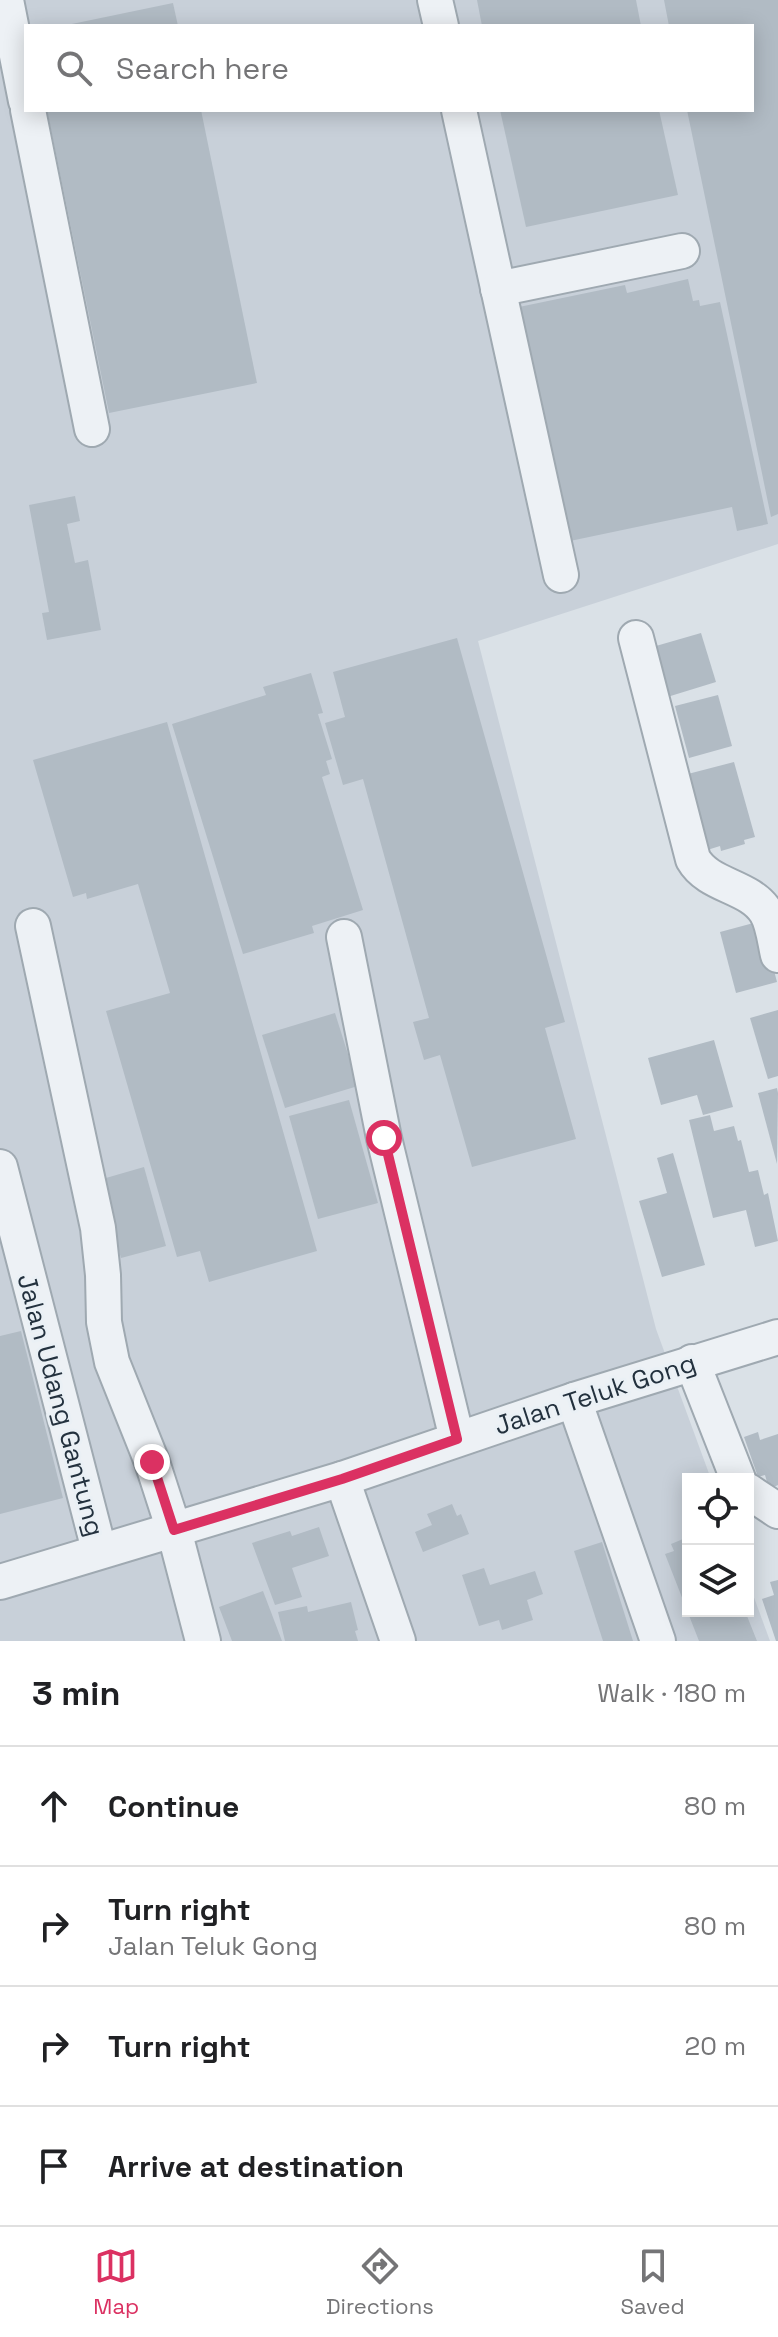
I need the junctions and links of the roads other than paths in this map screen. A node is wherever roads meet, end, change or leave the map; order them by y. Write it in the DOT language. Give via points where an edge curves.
graph roads {
  1 [pos="6,0"];
  2 [pos="435,0"];
  3 [pos="441,24"];
  4 [pos="24,91"];
  5 [pos="28,112"];
  6 [pos="459,112"];
  7 [pos="682,251"];
  8 [pos="498,289"];
  9 [pos="92,429"];
  10 [pos="561,575"];
  11 [pos="636,638"];
  12 [pos="33,926"];
  13 [pos="344,937"];
  14 [pos="778,955"];
  15 [pos="0,1167"];
  16 [pos="778,1337"];
  17 [pos="692,1362"];
  18 [pos="574,1400"];
  19 [pos="457,1439"];
  20 [pos="736,1473"];
  21 [pos="342,1479"];
  22 [pos="754,1495"];
  23 [pos="778,1511"];
  24 [pos="174,1530"];
  25 [pos="99,1550"];
  26 [pos="0,1582"];
  27 [pos="203,1641"];
  28 [pos="398,1641"];
  29 [pos="658,1641"];
  1 -- 4 [label="street"];
  2 -- 3 [label="street"];
  5 -- 9 [label="street"];
  6 -- 8 [label="street"];
  7 -- 8 [label="street"];
  8 -- 10 [label="street"];
  11 -- 14 [label="street" via="693,859 708,877 765,910"];
  12 -- 24 [label="street" via="98,1228 112,1362"];
  13 -- 19 [label="street" via="384,1138"];
  15 -- 25 [label="street, Jalan Udang Gantung"];
  16 -- 17 [label="street, Jalan Teluk Gong"];
  17 -- 18 [label="street, Jalan Teluk Gong"];
  17 -- 20 [label="street"];
  18 -- 19 [label="street, Jalan Teluk Gong"];
  18 -- 29 [label="street"];
  19 -- 21 [label="street, Jalan Teluk Gong"];
  21 -- 24 [label="street, Jalan Teluk Gong"];
  21 -- 28 [label="street"];
  22 -- 23 [label="street"];
  24 -- 25 [label="street, Jalan Teluk Gong"];
  24 -- 27 [label="street"];
  25 -- 26 [label="street, Jalan Teluk Gong"];
}
